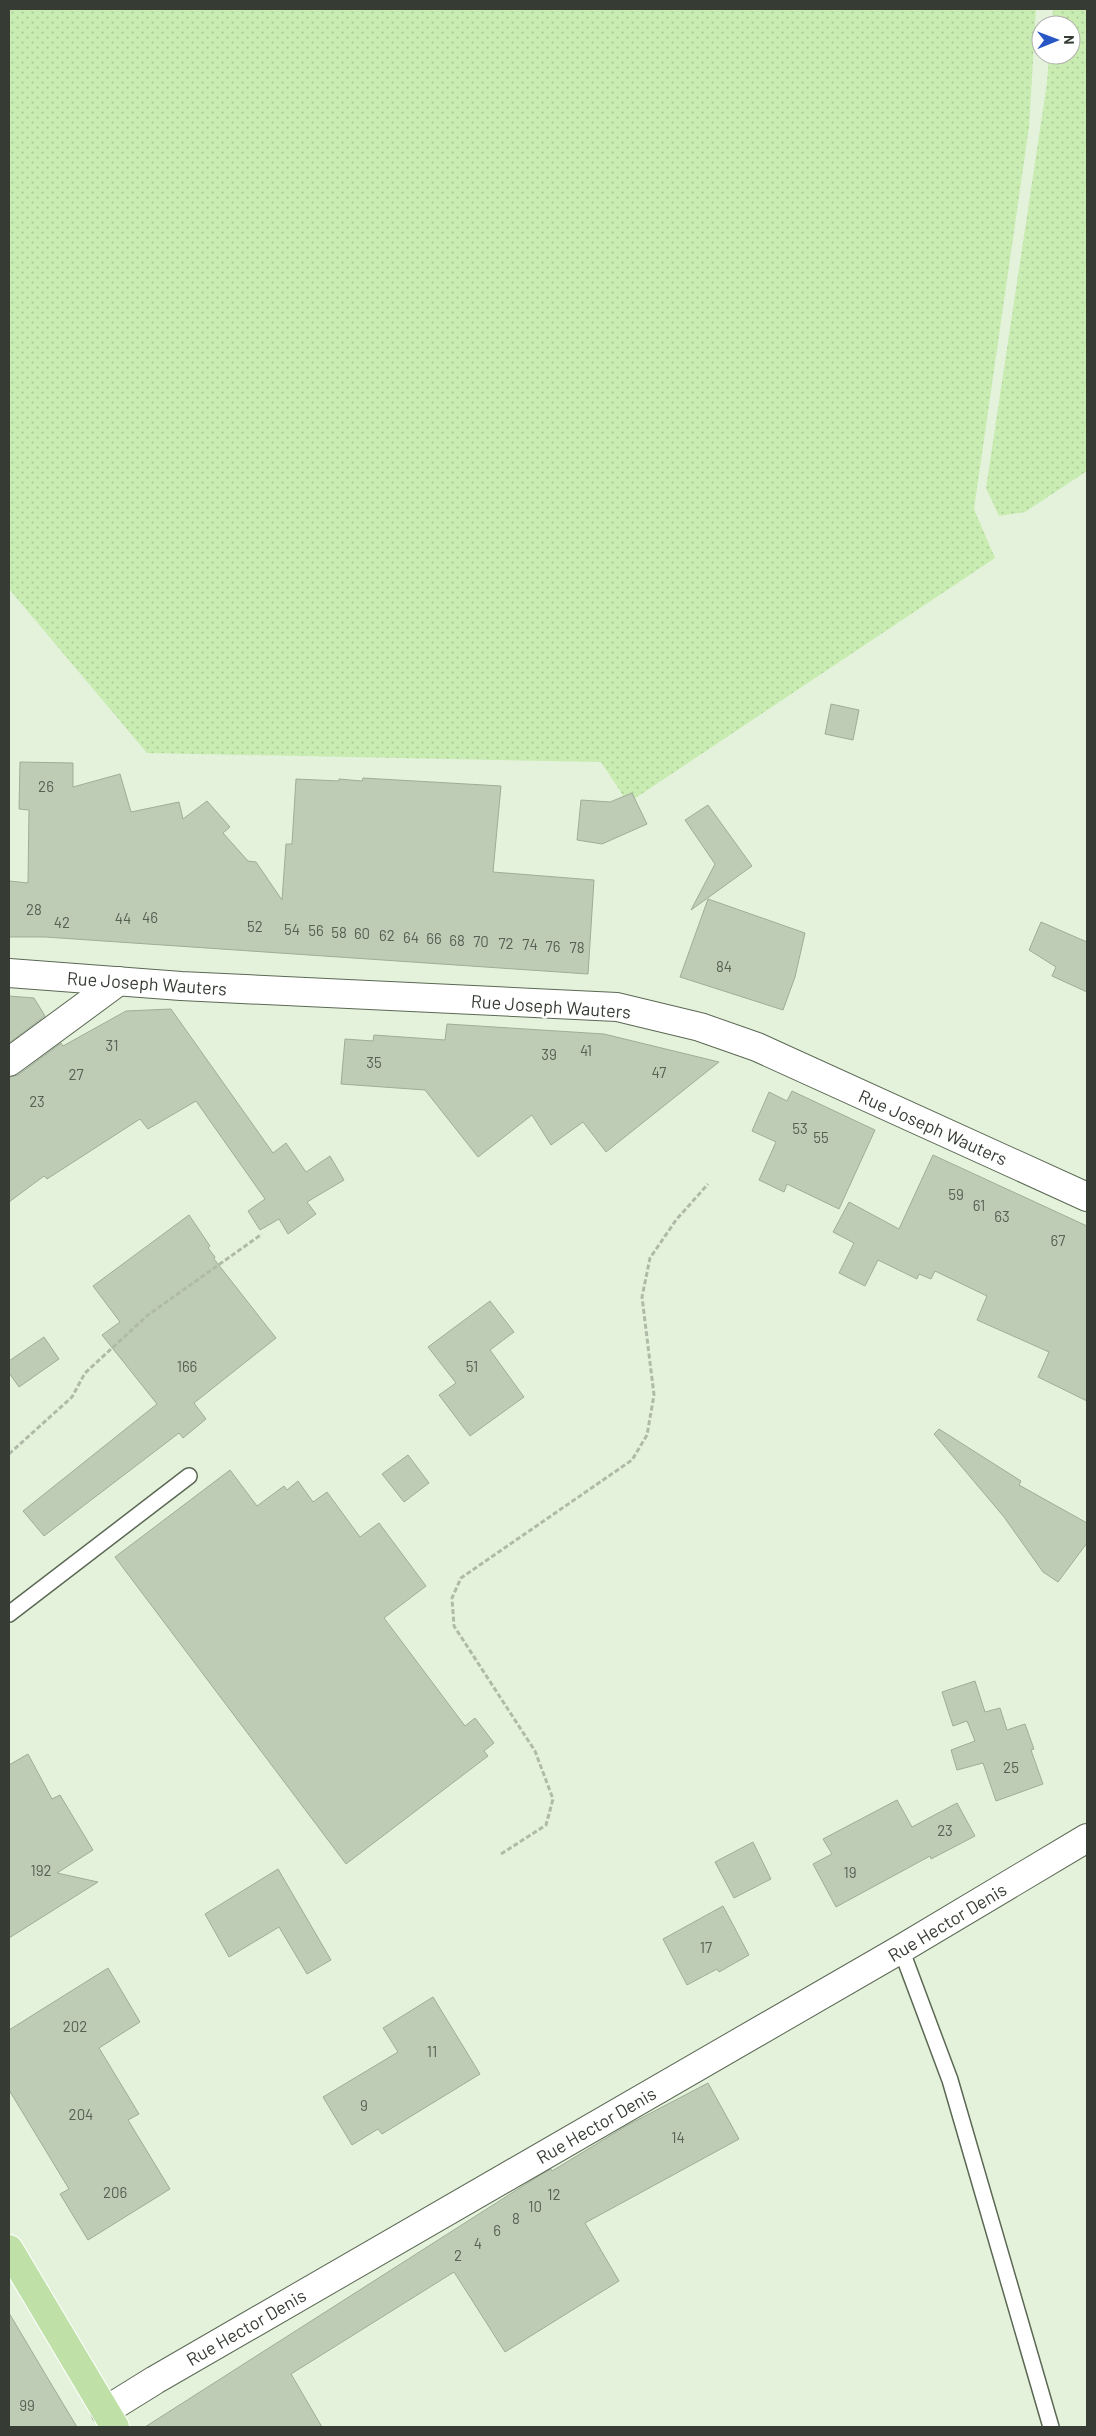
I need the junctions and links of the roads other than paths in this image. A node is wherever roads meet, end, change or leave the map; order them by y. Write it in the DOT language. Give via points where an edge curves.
graph roads {
  1 [pos="9,973"];
  2 [pos="119,981"];
  3 [pos="9,1062"];
  4 [pos="1087,1198"];
  5 [pos="189,1476"];
  6 [pos="9,1614"];
  7 [pos="1087,1838"];
  8 [pos="901,1949"];
  9 [pos="9,2249"];
  10 [pos="110,2419"];
  11 [pos="1051,2427"];
  1 -- 2 [label="street, Rue Joseph Wauters"];
  2 -- 3 [label="street"];
  2 -- 4 [label="street, Rue Joseph Wauters" via="617,1007 700,1027 757,1047"];
  5 -- 6 [label="lane"];
  7 -- 8 [label="street, Rue Hector Denis"];
  8 -- 10 [label="street, Rue Hector Denis" via="155,2380"];
  8 -- 11 [label="lane" via="950,2080"];
  9 -- 10 [label="main road"];
}
